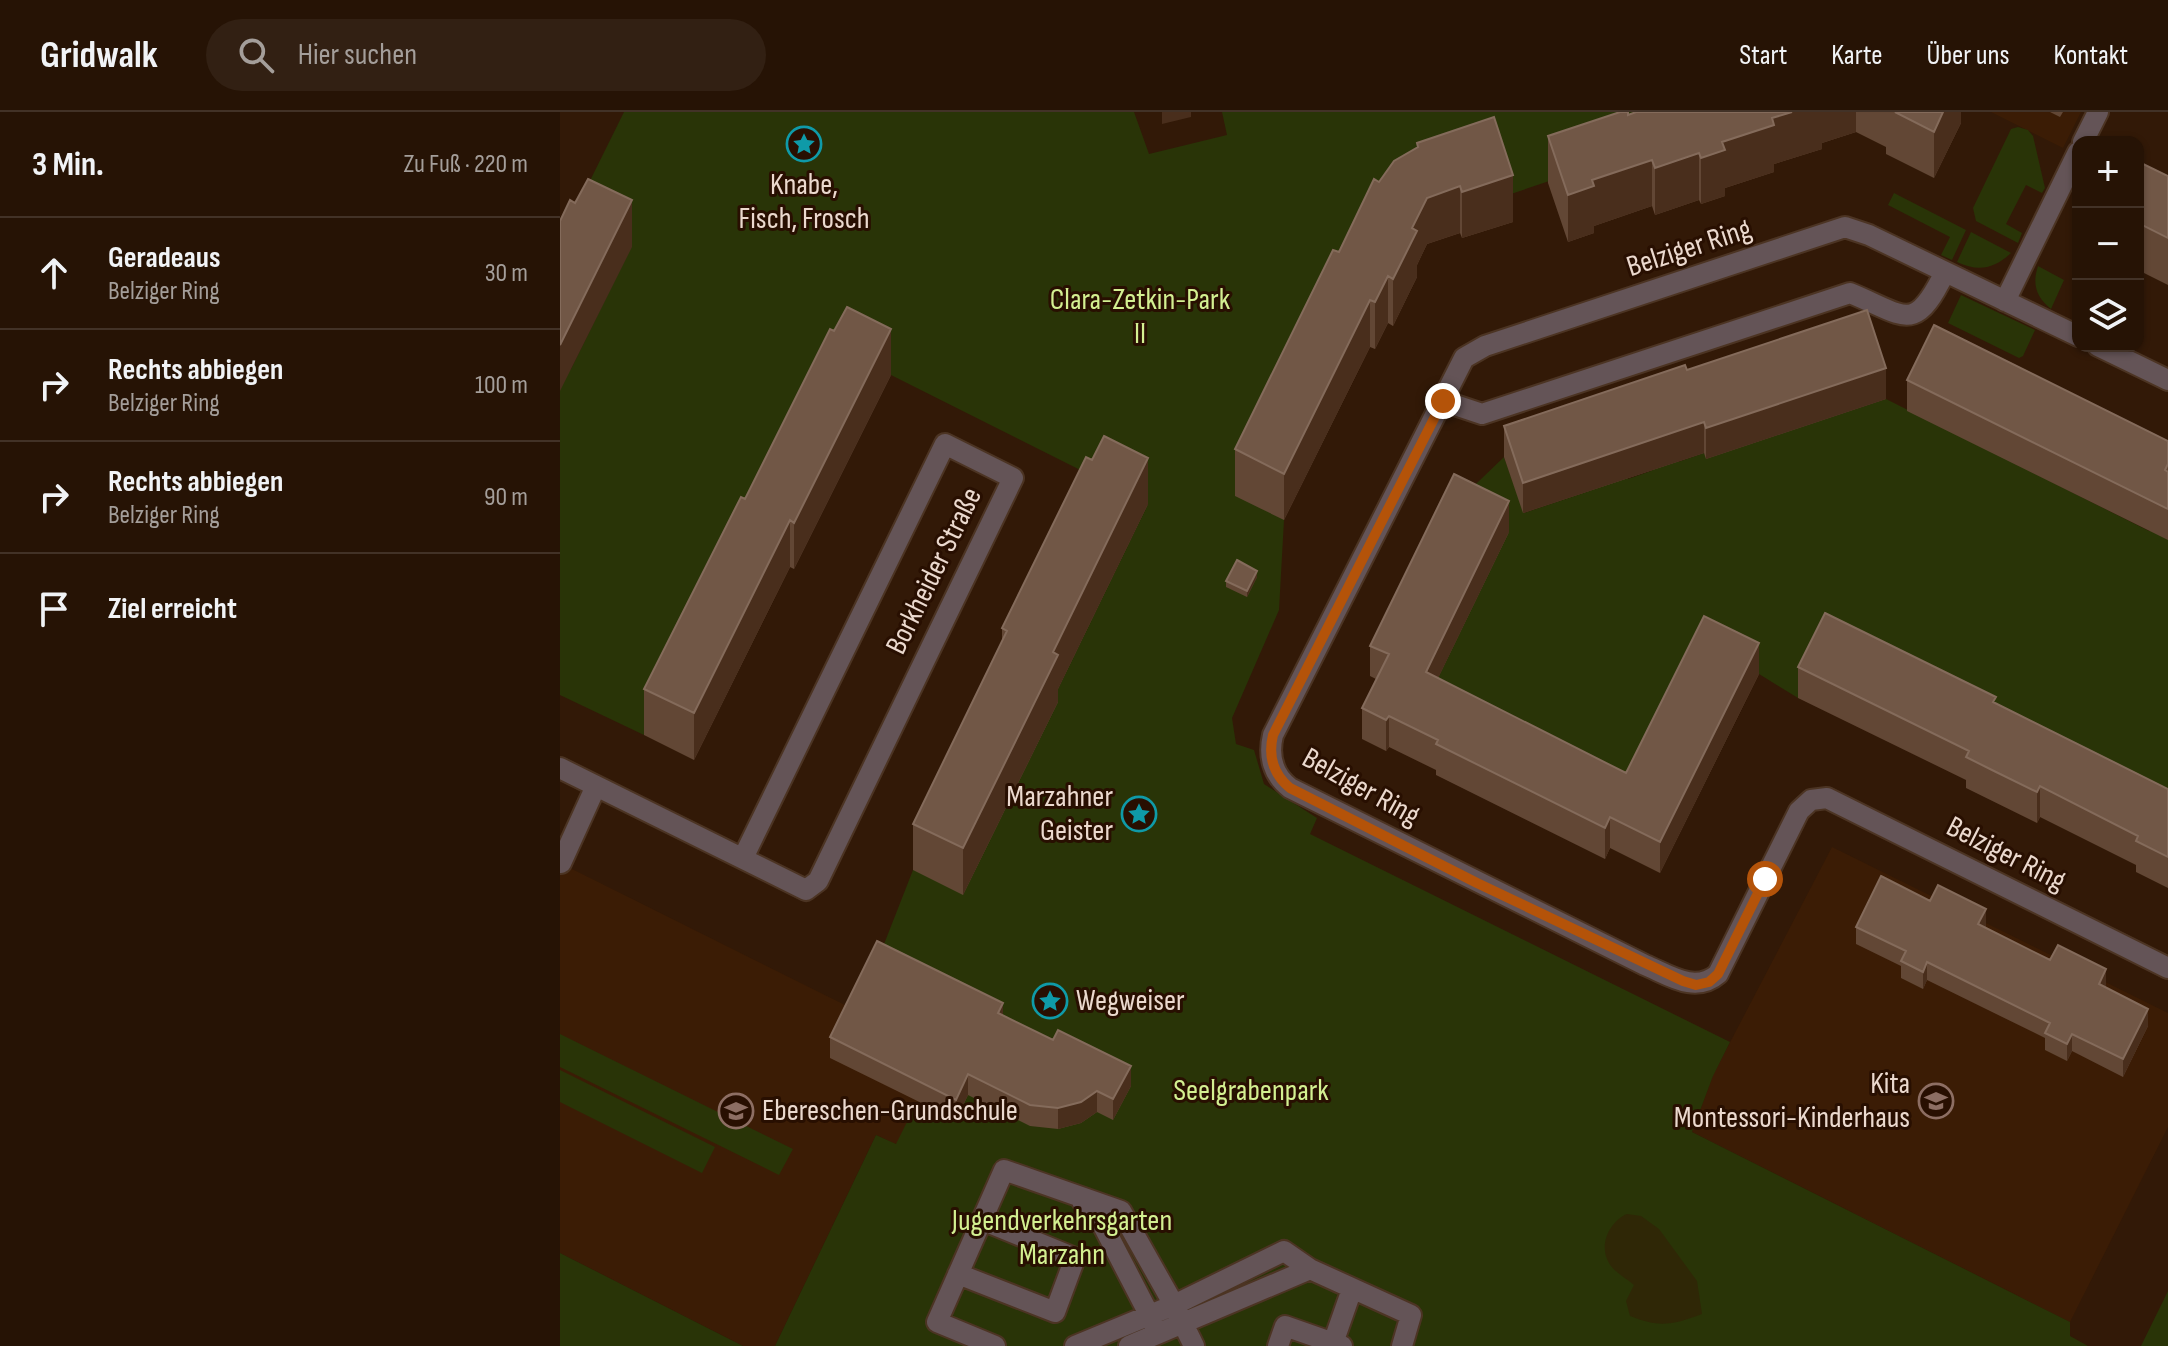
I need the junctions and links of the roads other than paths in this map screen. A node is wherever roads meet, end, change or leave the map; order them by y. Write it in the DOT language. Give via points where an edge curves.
graph roads {
  1 [pos="2098,112"];
  2 [pos="2086,136"];
  3 [pos="2072,164"];
  4 [pos="1945,272"];
  5 [pos="2005,301"];
  6 [pos="2072,333"];
  7 [pos="2110,352"];
  8 [pos="2168,380"];
  9 [pos="1443,401"];
  10 [pos="560,768"];
  11 [pos="596,786"];
  12 [pos="743,858"];
  13 [pos="561,863"];
  14 [pos="2168,968"];
  15 [pos="1079,1198"];
  16 [pos="982,1220"];
  17 [pos="1310,1269"];
  18 [pos="958,1274"];
  19 [pos="1352,1289"];
  20 [pos="1174,1305"];
  21 [pos="1150,1314"];
  22 [pos="1183,1324"];
  23 [pos="1162,1340"];
  24 [pos="1336,1345"];
  25 [pos="995,1346"];
  26 [pos="1075,1346"];
  27 [pos="1129,1346"];
  28 [pos="1194,1346"];
  29 [pos="1278,1346"];
  30 [pos="1402,1346"];
  1 -- 2 [label="street"];
  3 -- 5 [label="street"];
  4 -- 5 [label="street, Belziger Ring"];
  4 -- 9 [label="street" via="1917,314 1905,316 1850,293 1482,414"];
  4 -- 9 [label="street, Belziger Ring" via="1845,227 1485,346 1464,358"];
  5 -- 6 [label="street, Belziger Ring"];
  7 -- 8 [label="street"];
  9 -- 14 [label="street, Belziger Ring" via="1273,735 1270,751 1278,779 1645,965 1696,985 1718,974 1799,811 1811,800 1827,798"];
  10 -- 11 [label="street, Borkheider Straße"];
  11 -- 12 [label="street, Borkheider Straße"];
  11 -- 13 [label="street"];
  12 -- 12 [label="street, Borkheider Straße" via="806,890 818,881 1013,478 945,444"];
  15 -- 16 [label="street" via="1004,1170"];
  15 -- 20 [label="street" via="1121,1211"];
  15 -- 21 [label="street" via="1097,1214"];
  16 -- 18 [label="street"];
  16 -- 18 [label="street" via="1075,1258 1055,1312"];
  17 -- 19 [label="street"];
  17 -- 20 [label="street" via="1284,1251"];
  17 -- 22 [label="street"];
  18 -- 25 [label="street" via="937,1322"];
  19 -- 24 [label="street"];
  19 -- 30 [label="street" via="1411,1315"];
  20 -- 21 [label="street"];
  20 -- 22 [label="street"];
  21 -- 23 [label="street"];
  21 -- 26 [label="street"];
  22 -- 23 [label="street"];
  22 -- 28 [label="street"];
  23 -- 27 [label="street"];
  24 -- 29 [label="street" via="1285,1326"];
}
